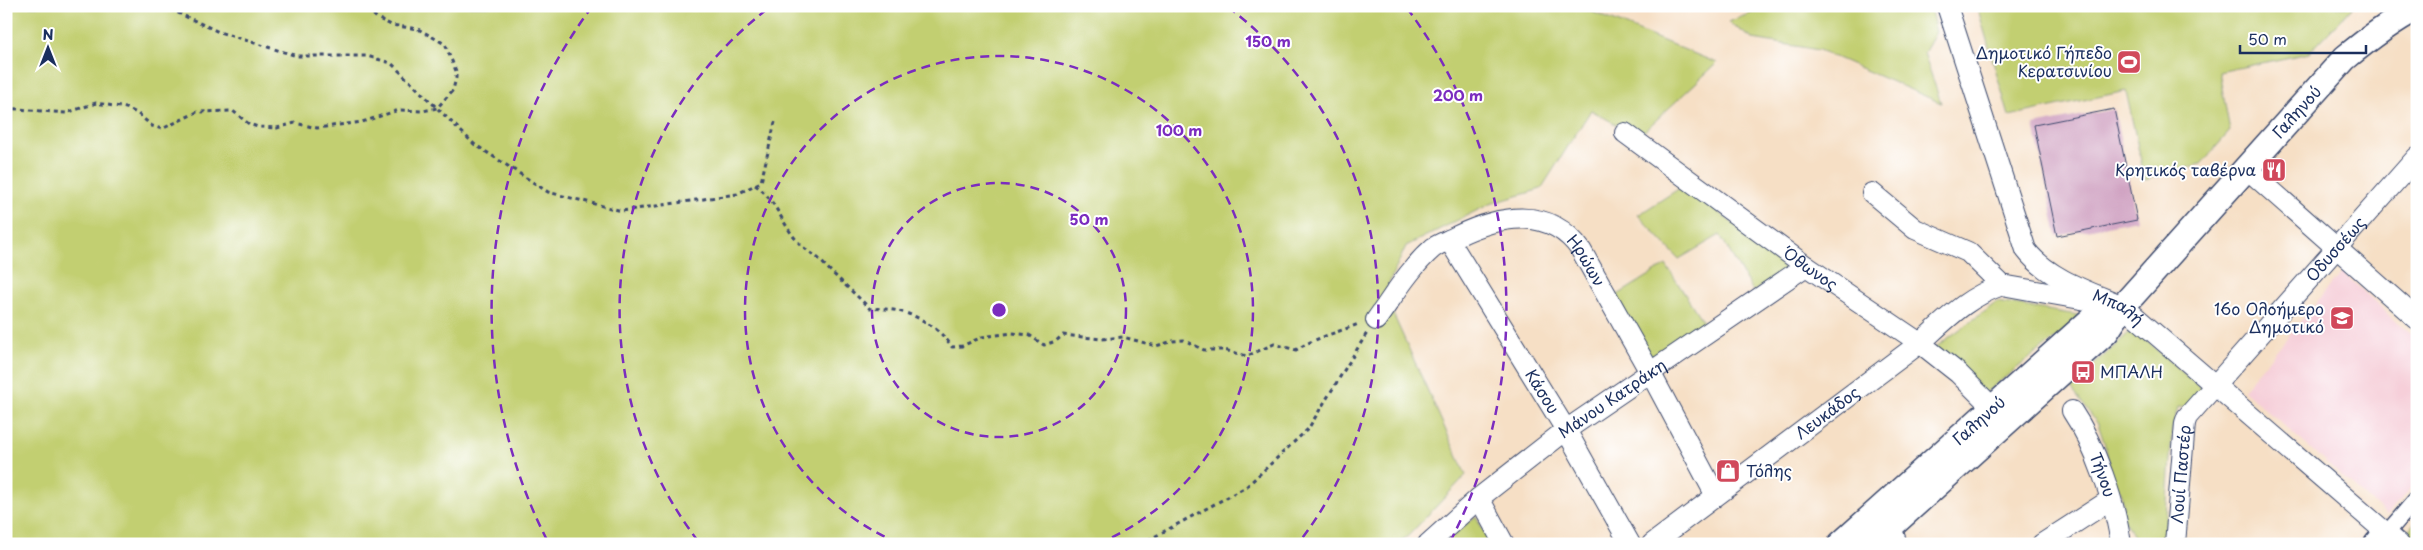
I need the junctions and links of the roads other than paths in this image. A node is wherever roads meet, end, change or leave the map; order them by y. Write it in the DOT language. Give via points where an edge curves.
graph roads {
  1 [pos="1947,6"];
  2 [pos="2403,11"];
  3 [pos="1625,133"];
  4 [pos="2417,157"];
  5 [pos="2246,168"];
  6 [pos="1872,193"];
  7 [pos="1449,240"];
  8 [pos="2336,248"];
  9 [pos="1806,266"];
  10 [pos="2002,285"];
  11 [pos="2123,306"];
  12 [pos="2417,319"];
  13 [pos="1374,322"];
  14 [pos="1920,343"];
  15 [pos="1651,374"];
  16 [pos="2216,386"];
  17 [pos="1993,408"];
  18 [pos="2072,411"];
  19 [pos="1566,430"];
  20 [pos="1715,494"];
  21 [pos="1479,498"];
  22 [pos="2417,498"];
  23 [pos="2110,500"];
  24 [pos="1894,535"];
  25 [pos="2387,540"];
  26 [pos="1428,544"];
  27 [pos="1504,544"];
  28 [pos="1630,544"];
  29 [pos="1652,544"];
  30 [pos="1841,544"];
  31 [pos="1871,544"];
  32 [pos="2042,544"];
  33 [pos="2121,544"];
  34 [pos="2175,544"];
  1 -- 11 [label="street, Μπαλή" via="2026,250 2047,270"];
  2 -- 5 [label="street, Γαληνού" via="2345,58"];
  3 -- 9 [label="street, Όθωνος"];
  4 -- 8 [label="street, Οδυσσέως"];
  5 -- 8 [label="street"];
  5 -- 11 [label="street, Γαληνού"];
  6 -- 10 [label="street" via="1915,228 1968,252"];
  7 -- 13 [label="street, Ηρώων" via="1422,258"];
  7 -- 15 [label="street, Ηρώων" via="1502,219 1547,222 1559,227 1581,250"];
  7 -- 19 [label="street, Κάσου"];
  8 -- 12 [label="street"];
  8 -- 16 [label="street, Οδυσσέως"];
  9 -- 14 [label="street, Όθωνος"];
  9 -- 15 [label="street, Μάνου Κατράκη"];
  10 -- 11 [label="street"];
  10 -- 14 [label="street, Λευκάδος" via="1979,294 1957,309"];
  11 -- 16 [label="street, Μπαλή"];
  11 -- 17 [label="street, Γαληνού" via="2091,320"];
  11 -- 24 [label="street, Γαληνού" via="2106,332"];
  14 -- 17 [label="street, Όθωνος" via="1958,373"];
  14 -- 20 [label="street, Λευκάδος"];
  15 -- 19 [label="street, Μάνου Κατράκη"];
  15 -- 20 [label="street, Ηρώων"];
  16 -- 25 [label="street, Μπαλή"];
  16 -- 34 [label="street, Λουί Παστέρ" via="2185,423"];
  17 -- 30 [label="street, Γαληνού"];
  18 -- 23 [label="street, Τήνου" via="2085,430"];
  19 -- 21 [label="street, Μάνου Κατράκη"];
  19 -- 28 [label="street, Κάσου"];
  20 -- 29 [label="street, Λευκάδος"];
  21 -- 26 [label="street, Μάνου Κατράκη"];
  21 -- 27 [label="street"];
  22 -- 25 [label="street"];
  23 -- 32 [label="street"];
  23 -- 33 [label="street, Τήνου" via="2118,521"];
  24 -- 31 [label="street, Γαληνού"];
}
